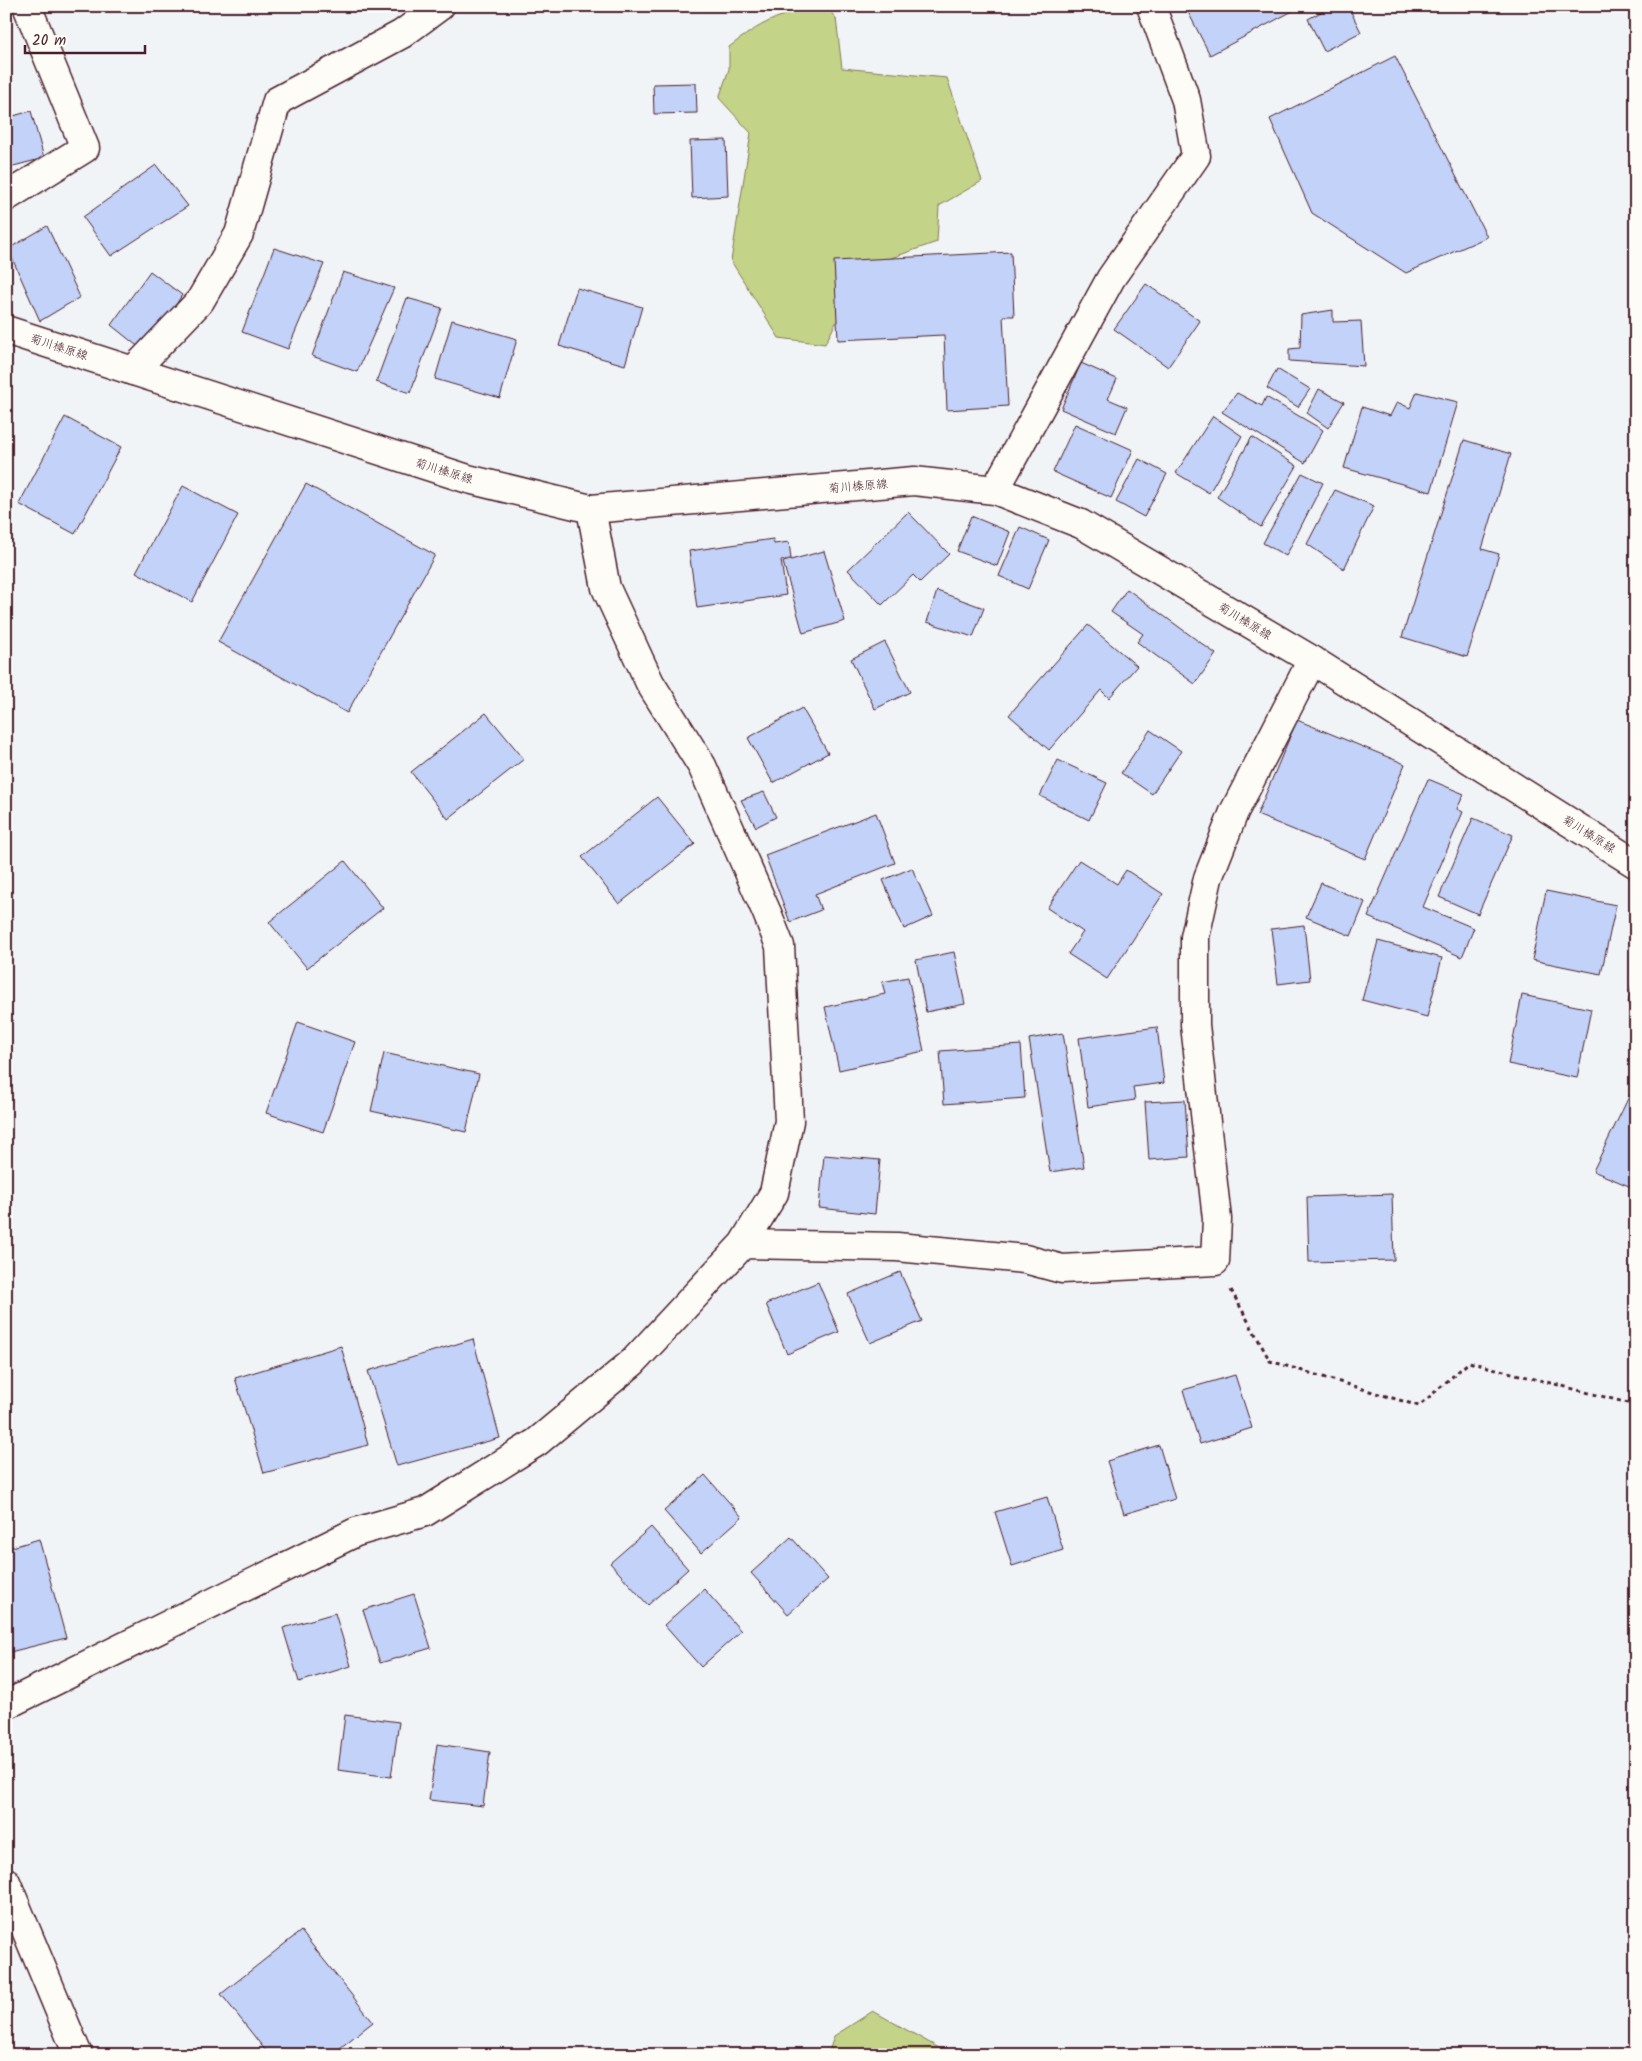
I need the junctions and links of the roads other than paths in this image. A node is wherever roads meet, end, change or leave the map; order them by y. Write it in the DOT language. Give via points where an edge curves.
graph roads {
  1 [pos="27,6"];
  2 [pos="440,6"];
  3 [pos="1151,6"];
  4 [pos="6,197"];
  5 [pos="6,330"];
  6 [pos="133,371"];
  7 [pos="995,490"];
  8 [pos="591,509"];
  9 [pos="1312,660"];
  10 [pos="1636,864"];
  11 [pos="743,1244"];
  12 [pos="6,1705"];
  13 [pos="6,1882"];
  14 [pos="78,2055"];
  1 -- 4 [label="street" via="85,148"];
  2 -- 6 [label="street" via="402,34 277,101 239,234 200,301"];
  3 -- 7 [label="street" via="1186,100 1196,156 1111,278"];
  5 -- 6 [label="street, 菊川榛原線"];
  6 -- 8 [label="street, 菊川榛原線" via="468,479"];
  7 -- 8 [label="street, 菊川榛原線" via="914,481"];
  7 -- 9 [label="street, 菊川榛原線" via="1082,524"];
  8 -- 11 [label="street" via="606,588 650,684 702,766 780,946 789,1121 774,1193"];
  9 -- 10 [label="street, 菊川榛原線"];
  9 -- 11 [label="street" via="1234,812 1208,878 1195,937 1195,1025 1216,1219 1215,1261 1062,1269 1025,1259 897,1247"];
  11 -- 12 [label="street" via="633,1362 537,1442 425,1512 356,1532"];
  13 -- 14 [label="street"];
}
